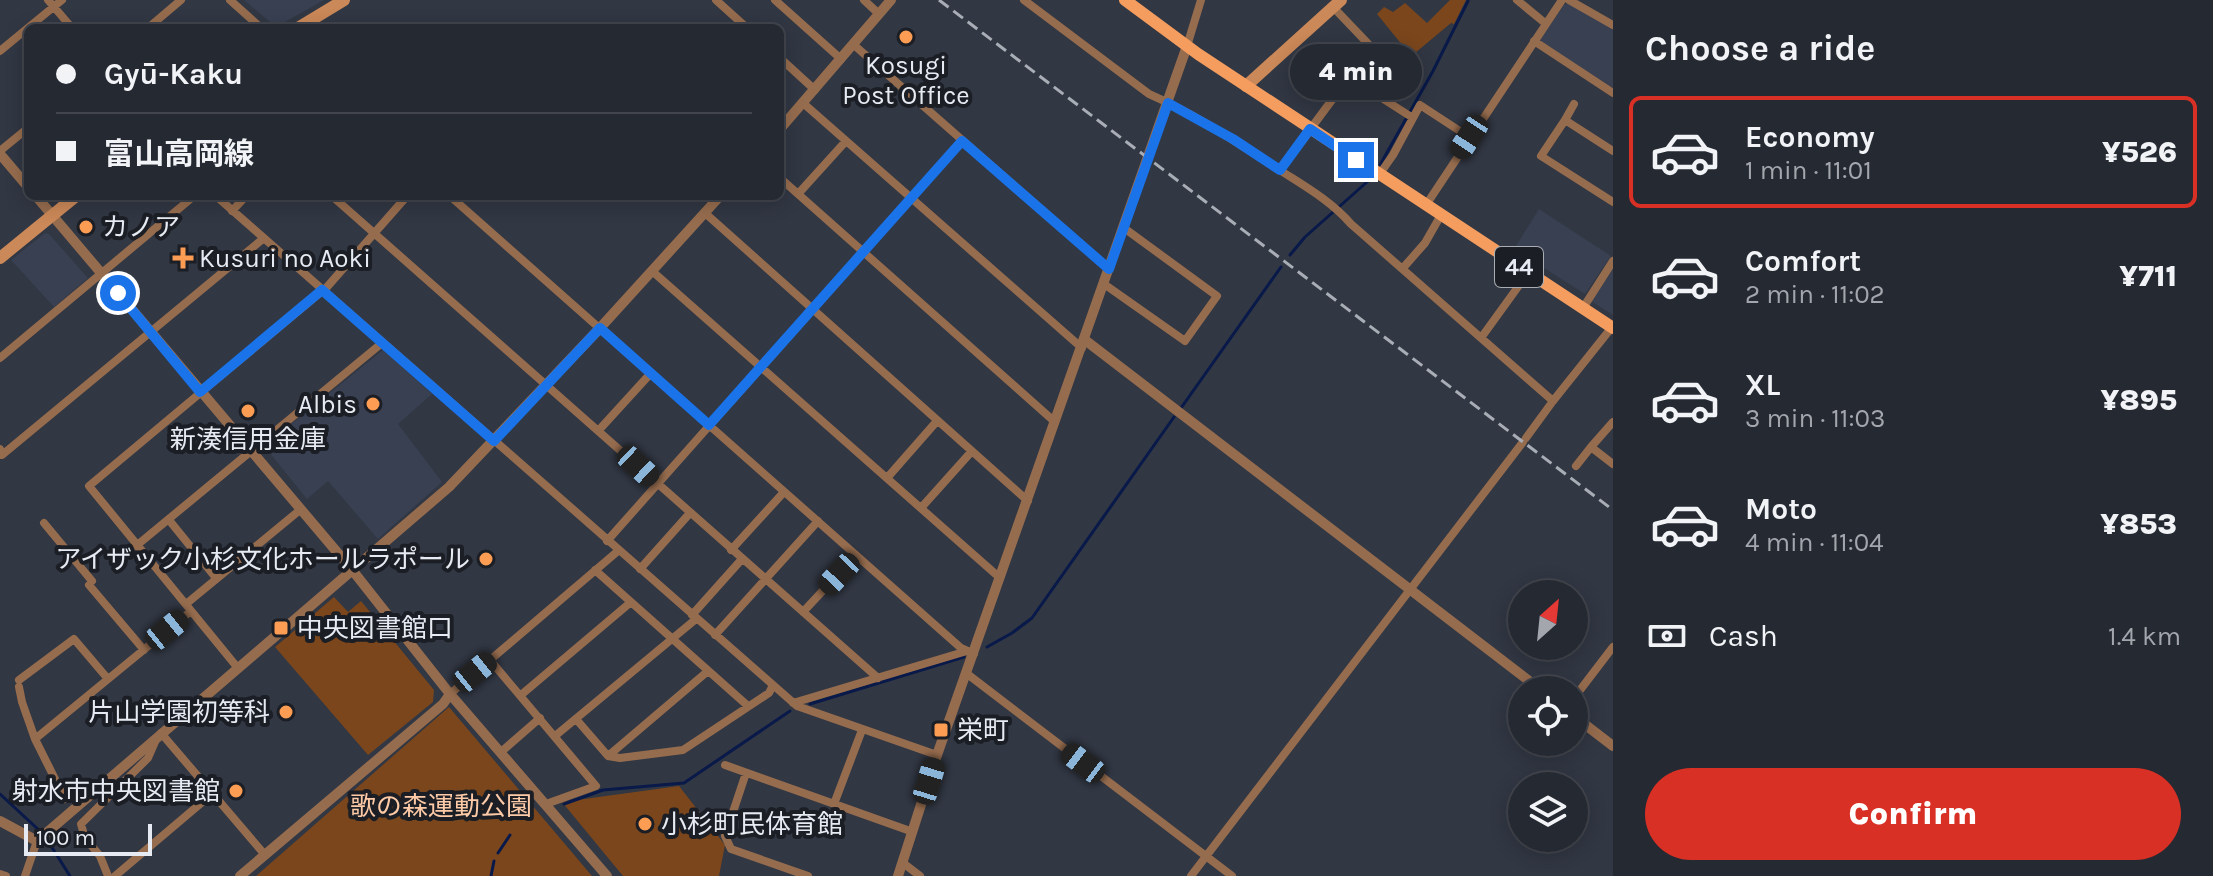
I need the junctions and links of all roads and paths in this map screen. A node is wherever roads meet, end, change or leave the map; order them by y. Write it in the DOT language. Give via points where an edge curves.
graph roads {
  1 [pos="62,0"];
  2 [pos="181,0"];
  3 [pos="230,0"];
  4 [pos="344,0"];
  5 [pos="775,0"];
  6 [pos="864,0"];
  7 [pos="891,0"];
  8 [pos="1024,0"];
  9 [pos="1125,0"];
  10 [pos="1201,0"];
  11 [pos="1562,0"];
  12 [pos="1569,0"];
  13 [pos="1520,1"];
  14 [pos="722,2"];
  15 [pos="51,3"];
  16 [pos="1338,4"];
  17 [pos="879,14"];
  18 [pos="1545,23"];
  19 [pos="29,24"];
  20 [pos="69,24"];
  21 [pos="153,24"];
  22 [pos="257,24"];
  23 [pos="305,24"];
  24 [pos="743,24"];
  25 [pos="1613,25"];
  26 [pos="24,28"];
  27 [pos="1534,41"];
  28 [pos="854,45"];
  29 [pos="1187,46"];
  30 [pos="0,51"];
  31 [pos="841,59"];
  32 [pos="784,62"];
  33 [pos="1349,77"];
  34 [pos="1246,86"];
  35 [pos="815,90"];
  36 [pos="1613,93"];
  37 [pos="803,103"];
  38 [pos="1168,103"];
  39 [pos="1574,104"];
  40 [pos="1413,118"];
  41 [pos="1565,120"];
  42 [pos="784,124"];
  43 [pos="1310,129"];
  44 [pos="24,131"];
  45 [pos="1469,137"];
  46 [pos="846,141"];
  47 [pos="962,141"];
  48 [pos="1613,151"];
  49 [pos="0,152"];
  50 [pos="1280,170"];
  51 [pos="1379,175"];
  52 [pos="24,182"];
  53 [pos="784,182"];
  54 [pos="798,194"];
  55 [pos="911,198"];
  56 [pos="39,200"];
  57 [pos="71,200"];
  58 [pos="189,200"];
  59 [pos="220,200"];
  60 [pos="242,200"];
  61 [pos="337,200"];
  62 [pos="404,200"];
  63 [pos="455,200"];
  64 [pos="716,200"];
  65 [pos="1613,202"];
  66 [pos="1426,205"];
  67 [pos="232,211"];
  68 [pos="705,213"];
  69 [pos="1441,215"];
  70 [pos="53,216"];
  71 [pos="1124,228"];
  72 [pos="375,233"];
  73 [pos="264,238"];
  74 [pos="863,252"];
  75 [pos="0,258"];
  76 [pos="1613,261"];
  77 [pos="1403,268"];
  78 [pos="1109,269"];
  79 [pos="652,271"];
  80 [pos="101,273"];
  81 [pos="1528,273"];
  82 [pos="1104,284"];
  83 [pos="322,290"];
  84 [pos="1583,308"];
  85 [pos="811,310"];
  86 [pos="1612,327"];
  87 [pos="600,328"];
  88 [pos="151,332"];
  89 [pos="1481,338"];
  90 [pos="382,343"];
  91 [pos="1083,344"];
  92 [pos="0,358"];
  93 [pos="760,367"];
  94 [pos="651,373"];
  95 [pos="546,385"];
  96 [pos="200,392"];
  97 [pos="1553,401"];
  98 [pos="937,421"];
  99 [pos="1055,422"];
  100 [pos="1613,422"];
  101 [pos="709,425"];
  102 [pos="599,430"];
  103 [pos="494,441"];
  104 [pos="1591,447"];
  105 [pos="0,449"];
  106 [pos="250,451"];
  107 [pos="972,451"];
  108 [pos="1613,464"];
  109 [pos="1576,466"];
  110 [pos="887,478"];
  111 [pos="657,484"];
  112 [pos="784,492"];
  113 [pos="1028,501"];
  114 [pos="921,508"];
  115 [pos="300,510"];
  116 [pos="690,513"];
  117 [pos="169,520"];
  118 [pos="818,521"];
  119 [pos="44,523"];
  120 [pos="607,541"];
  121 [pos="136,546"];
  122 [pos="731,550"];
  123 [pos="618,551"];
  124 [pos="856,555"];
  125 [pos="742,559"];
  126 [pos="640,569"];
  127 [pos="595,570"];
  128 [pos="353,571"];
  129 [pos="216,578"];
  130 [pos="1000,578"];
  131 [pos="765,579"];
  132 [pos="1409,589"];
  133 [pos="631,602"];
  134 [pos="188,608"];
  135 [pos="803,612"];
  136 [pos="694,617"];
  137 [pos="715,635"];
  138 [pos="672,639"];
  139 [pos="1613,647"];
  140 [pos="144,650"];
  141 [pos="971,653"];
  142 [pos="490,660"];
  143 [pos="237,667"];
  144 [pos="708,671"];
  145 [pos="966,673"];
  146 [pos="1523,676"];
  147 [pos="878,678"];
  148 [pos="108,679"];
  149 [pos="1588,680"];
  150 [pos="773,685"];
  151 [pos="450,694"];
  152 [pos="521,695"];
  153 [pos="793,703"];
  154 [pos="748,706"];
  155 [pos="540,718"];
  156 [pos="576,719"];
  157 [pos="1588,727"];
  158 [pos="862,730"];
  159 [pos="159,736"];
  160 [pos="555,736"];
  161 [pos="35,739"];
  162 [pos="1613,746"];
  163 [pos="501,752"];
  164 [pos="937,755"];
  165 [pos="608,756"];
  166 [pos="725,765"];
  167 [pos="746,773"];
  168 [pos="213,793"];
  169 [pos="65,799"];
  170 [pos="546,804"];
  171 [pos="834,804"];
  172 [pos="0,821"];
  173 [pos="913,832"];
  174 [pos="42,837"];
  175 [pos="265,855"];
  176 [pos="1206,856"];
  177 [pos="903,863"];
  178 [pos="0,874"];
  179 [pos="6,876"];
  180 [pos="25,876"];
  181 [pos="108,876"];
  182 [pos="115,876"];
  183 [pos="240,876"];
  184 [pos="607,876"];
  185 [pos="808,876"];
  186 [pos="898,876"];
  187 [pos="920,876"];
  188 [pos="1191,876"];
  189 [pos="1232,876"];
  1 -- 15 [label="street"];
  2 -- 21 [label="street"];
  3 -- 22 [label="street"];
  4 -- 23 [label="main road"];
  5 -- 31 [label="street"];
  6 -- 17 [label="street"];
  7 -- 17 [label="street"];
  8 -- 38 [label="street"];
  9 -- 29 [label="main road, 44"];
  10 -- 29 [label="street"];
  11 -- 18 [label="street"];
  12 -- 25 [label="street"];
  13 -- 18 [label="street"];
  14 -- 24 [label="street"];
  15 -- 19 [label="street"];
  15 -- 20 [label="street"];
  16 -- 33 [label="street" via="1375,51"];
  16 -- 34 [label="main road"];
  17 -- 28 [label="street"];
  18 -- 27 [label="street"];
  26 -- 30 [label="street"];
  27 -- 36 [label="street"];
  27 -- 45 [label="street"];
  28 -- 31 [label="street"];
  28 -- 47 [label="street"];
  29 -- 34 [label="main road, 44"];
  29 -- 38 [label="street"];
  31 -- 35 [label="street"];
  32 -- 35 [label="street"];
  33 -- 40 [label="street"];
  33 -- 43 [label="street"];
  34 -- 43 [label="main road, 44"];
  35 -- 37 [label="street"];
  37 -- 42 [label="street"];
  37 -- 46 [label="street"];
  38 -- 50 [label="street"];
  38 -- 71 [label="street"];
  39 -- 41 [label="street"];
  40 -- 45 [label="street" via="1420,105"];
  40 -- 51 [label="street"];
  41 -- 48 [label="street"];
  41 -- 65 [label="street" via="1538,160"];
  43 -- 50 [label="street"];
  43 -- 51 [label="main road, 44"];
  44 -- 49 [label="street"];
  45 -- 66 [label="street"];
  46 -- 54 [label="street"];
  46 -- 55 [label="street"];
  47 -- 55 [label="street"];
  47 -- 78 [label="street"];
  49 -- 52 [label="street"];
  50 -- 77 [label="street" via="1336,207"];
  51 -- 66 [label="main road, 44"];
  53 -- 54 [label="street"];
  54 -- 74 [label="street"];
  55 -- 74 [label="street"];
  55 -- 91 [label="street"];
  56 -- 70 [label="street"];
  57 -- 70 [label="main road"];
  58 -- 80 [label="street"];
  59 -- 67 [label="street"];
  60 -- 67 [label="street"];
  61 -- 72 [label="street"];
  62 -- 72 [label="street"];
  63 -- 87 [label="street"];
  64 -- 68 [label="street"];
  66 -- 69 [label="main road, 44"];
  67 -- 73 [label="street"];
  68 -- 79 [label="street"];
  68 -- 85 [label="street"];
  69 -- 77 [label="street"];
  69 -- 81 [label="main road, 44"];
  70 -- 75 [label="main road"];
  70 -- 80 [label="street"];
  71 -- 78 [label="street"];
  71 -- 82 [label="street" via="1217,296 1185,341"];
  72 -- 83 [label="street"];
  72 -- 95 [label="street"];
  73 -- 83 [label="street"];
  73 -- 88 [label="street"];
  74 -- 85 [label="street"];
  74 -- 99 [label="street"];
  76 -- 84 [label="street"];
  77 -- 89 [label="street"];
  78 -- 82 [label="street"];
  79 -- 87 [label="street"];
  79 -- 93 [label="street"];
  80 -- 88 [label="street"];
  80 -- 92 [label="street"];
  81 -- 84 [label="main road, 44"];
  81 -- 89 [label="street"];
  82 -- 91 [label="street"];
  83 -- 90 [label="street"];
  83 -- 96 [label="street"];
  84 -- 86 [label="main road, 44"];
  85 -- 93 [label="street"];
  85 -- 98 [label="street"];
  86 -- 97 [label="street"];
  87 -- 94 [label="street"];
  87 -- 95 [label="street"];
  88 -- 96 [label="street"];
  88 -- 105 [label="street" via="2,455"];
  89 -- 97 [label="street"];
  90 -- 103 [label="street"];
  90 -- 106 [label="street"];
  91 -- 99 [label="street"];
  91 -- 132 [label="street"];
  93 -- 101 [label="street"];
  93 -- 110 [label="street"];
  94 -- 101 [label="street"];
  94 -- 102 [label="street"];
  95 -- 102 [label="street"];
  95 -- 103 [label="street"];
  96 -- 106 [label="street"];
  96 -- 121 [label="street" via="89,486"];
  97 -- 132 [label="street"];
  98 -- 107 [label="street"];
  98 -- 110 [label="street"];
  99 -- 113 [label="street"];
  100 -- 104 [label="street"];
  101 -- 111 [label="street"];
  101 -- 112 [label="street"];
  102 -- 111 [label="street"];
  103 -- 120 [label="street"];
  103 -- 128 [label="street"];
  104 -- 108 [label="street"];
  104 -- 109 [label="street"];
  106 -- 115 [label="street"];
  106 -- 117 [label="street"];
  107 -- 113 [label="street"];
  107 -- 114 [label="street"];
  110 -- 114 [label="street"];
  111 -- 116 [label="street"];
  111 -- 120 [label="street"];
  112 -- 118 [label="street"];
  112 -- 122 [label="street"];
  113 -- 130 [label="street"];
  114 -- 130 [label="street"];
  115 -- 128 [label="street"];
  115 -- 129 [label="street"];
  116 -- 122 [label="street"];
  116 -- 126 [label="street"];
  117 -- 121 [label="street"];
  117 -- 129 [label="street"];
  118 -- 124 [label="street"];
  118 -- 131 [label="street"];
  119 -- 140 [label="street"];
  120 -- 123 [label="street"];
  121 -- 134 [label="street"];
  122 -- 125 [label="street"];
  123 -- 126 [label="street"];
  123 -- 127 [label="street"];
  124 -- 135 [label="street"];
  124 -- 141 [label="street"];
  125 -- 131 [label="street"];
  125 -- 136 [label="street"];
  126 -- 136 [label="street"];
  127 -- 133 [label="street"];
  127 -- 142 [label="street"];
  128 -- 143 [label="street"];
  128 -- 151 [label="street"];
  129 -- 134 [label="street"];
  130 -- 141 [label="street"];
  131 -- 135 [label="street"];
  131 -- 137 [label="street"];
  132 -- 146 [label="street"];
  132 -- 176 [label="street"];
  133 -- 138 [label="street"];
  133 -- 152 [label="street"];
  134 -- 140 [label="street"];
  134 -- 143 [label="street"];
  135 -- 147 [label="street"];
  136 -- 137 [label="street"];
  136 -- 138 [label="street"];
  137 -- 150 [label="street"];
  138 -- 144 [label="street"];
  138 -- 156 [label="street"];
  139 -- 149 [label="street"];
  140 -- 148 [label="street"];
  141 -- 145 [label="street"];
  141 -- 147 [label="street"];
  142 -- 151 [label="street"];
  142 -- 152 [label="street"];
  143 -- 159 [label="street"];
  144 -- 154 [label="street"];
  144 -- 165 [label="street"];
  145 -- 164 [label="street"];
  145 -- 176 [label="street"];
  147 -- 153 [label="street"];
  148 -- 161 [label="street"];
  148 -- 161 [label="street" via="74,639 19,684"];
  150 -- 153 [label="street"];
  150 -- 154 [label="street"];
  151 -- 163 [label="street"];
  151 -- 175 [label="street"];
  152 -- 155 [label="street"];
  153 -- 158 [label="street"];
  154 -- 165 [label="street" via="683,750"];
  155 -- 160 [label="street"];
  155 -- 163 [label="street"];
  156 -- 160 [label="street"];
  156 -- 165 [label="street"];
  157 -- 162 [label="street"];
  158 -- 164 [label="street"];
  158 -- 171 [label="street"];
  159 -- 168 [label="street"];
  159 -- 174 [label="street"];
  159 -- 181 [label="street" via="148,758 81,824"];
  160 -- 170 [label="street" via="596,786"];
  161 -- 169 [label="street"];
  163 -- 170 [label="street"];
  164 -- 173 [label="street"];
  166 -- 167 [label="street"];
  167 -- 171 [label="street"];
  167 -- 185 [label="street" via="725,836 731,849"];
  168 -- 175 [label="street"];
  168 -- 182 [label="street"];
  170 -- 184 [label="street"];
  171 -- 173 [label="street"];
  172 -- 174 [label="street"];
  173 -- 177 [label="street"];
  174 -- 180 [label="street"];
  175 -- 183 [label="street"];
  176 -- 188 [label="street"];
  176 -- 189 [label="street"];
  177 -- 186 [label="street"];
  177 -- 187 [label="street"];
  178 -- 179 [label="street"];
}
